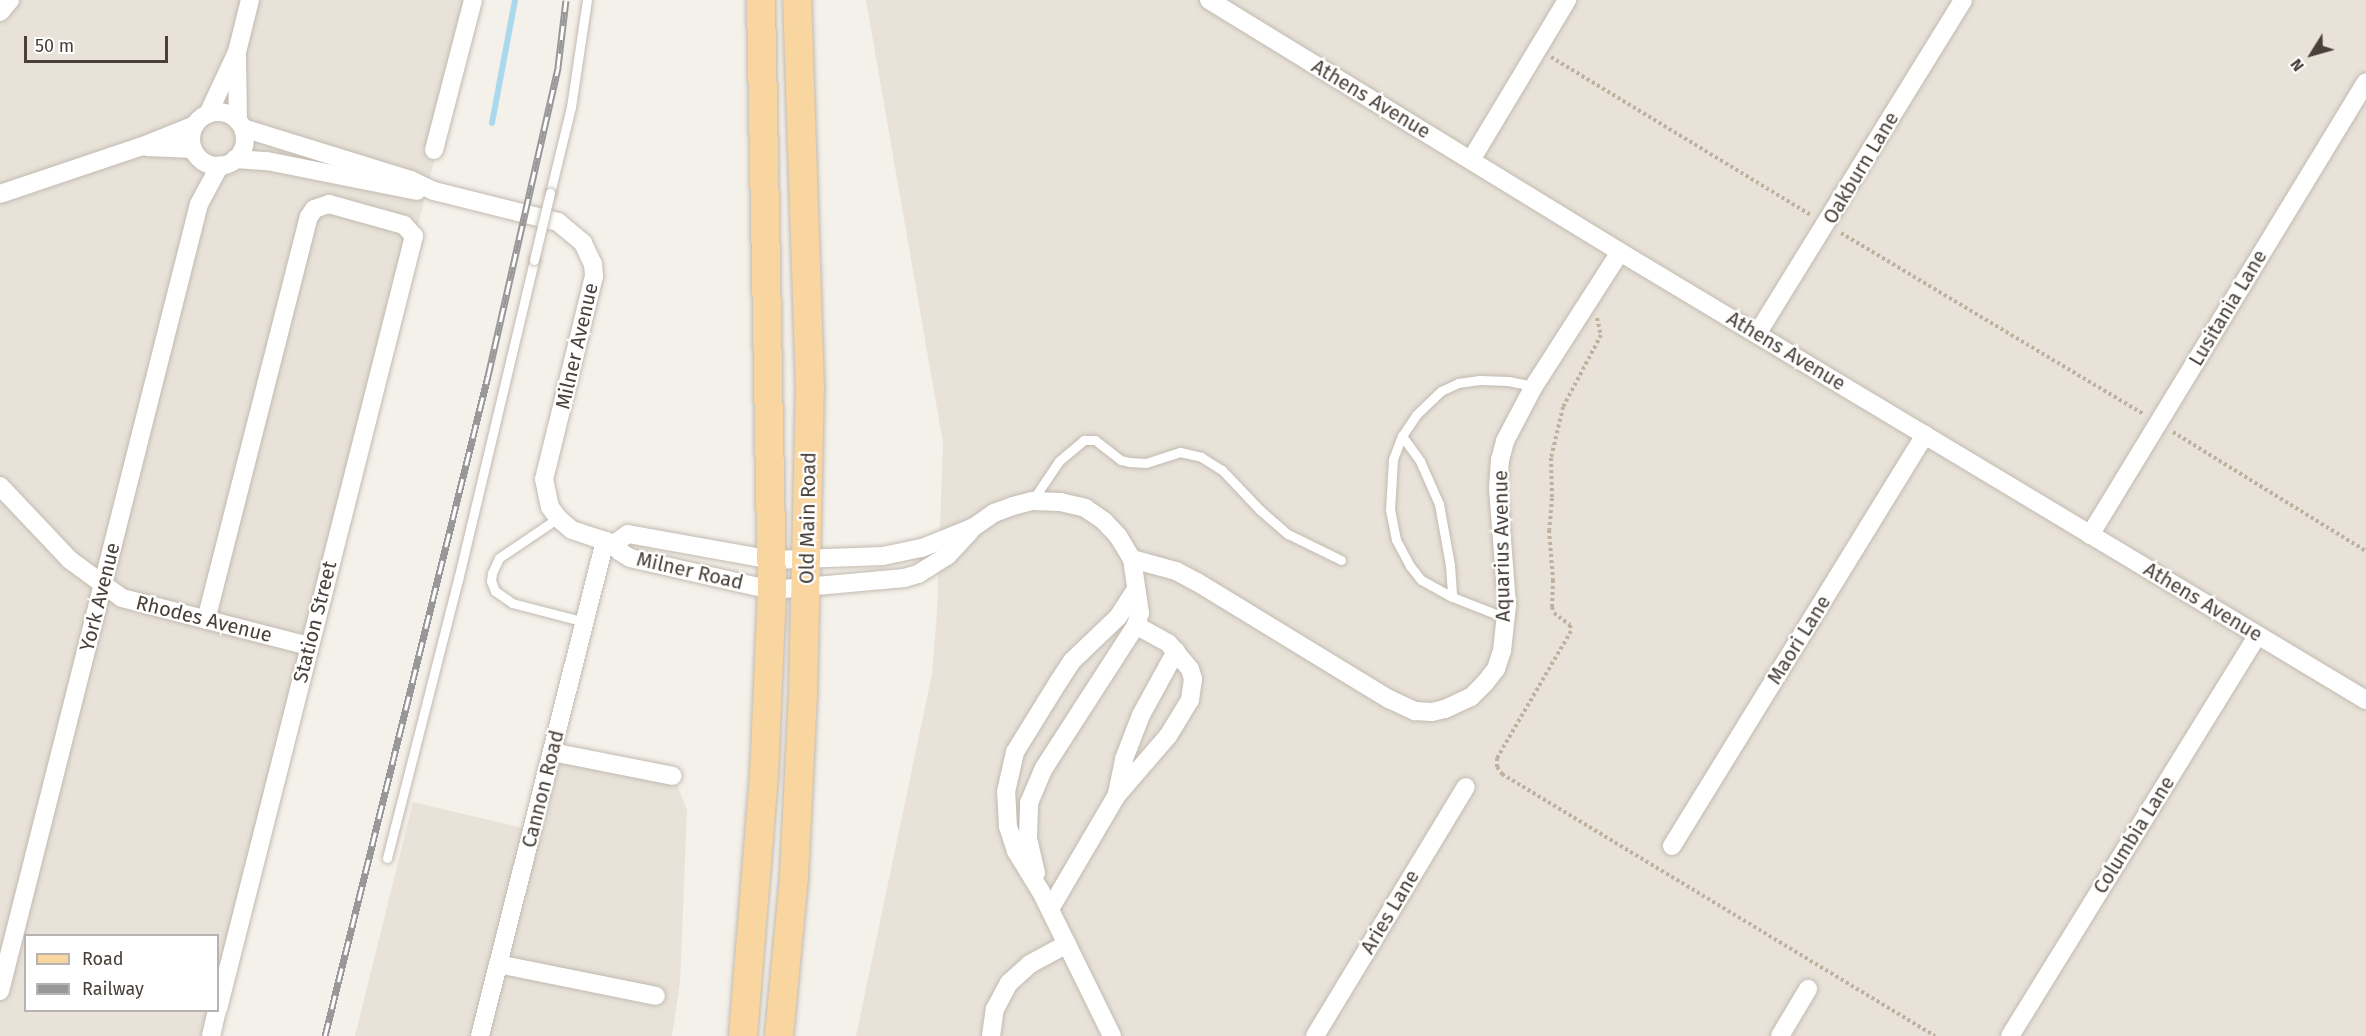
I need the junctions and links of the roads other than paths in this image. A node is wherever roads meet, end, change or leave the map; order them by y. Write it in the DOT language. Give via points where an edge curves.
graph roads {
  1 [pos="10,0"];
  2 [pos="250,0"];
  3 [pos="473,0"];
  4 [pos="587,0"];
  5 [pos="760,0"];
  6 [pos="797,0"];
  7 [pos="1209,0"];
  8 [pos="1567,0"];
  9 [pos="1963,0"];
  10 [pos="0,12"];
  11 [pos="237,52"];
  12 [pos="2366,82"];
  13 [pos="202,119"];
  14 [pos="241,125"];
  15 [pos="140,147"];
  16 [pos="434,150"];
  17 [pos="196,152"];
  18 [pos="1471,160"];
  19 [pos="228,162"];
  20 [pos="434,191"];
  21 [pos="0,194"];
  22 [pos="199,204"];
  23 [pos="1620,252"];
  24 [pos="1757,334"];
  25 [pos="1534,386"];
  26 [pos="1925,434"];
  27 [pos="1402,436"];
  28 [pos="0,486"];
  29 [pos="1032,501"];
  30 [pos="558,518"];
  31 [pos="974,527"];
  32 [pos="2090,535"];
  33 [pos="609,542"];
  34 [pos="807,559"];
  35 [pos="1132,559"];
  36 [pos="772,560"];
  37 [pos="1341,560"];
  38 [pos="103,585"];
  39 [pos="806,588"];
  40 [pos="1136,589"];
  41 [pos="772,590"];
  42 [pos="1452,597"];
  43 [pos="1506,618"];
  44 [pos="206,620"];
  45 [pos="585,622"];
  46 [pos="1136,625"];
  47 [pos="2258,634"];
  48 [pos="309,646"];
  49 [pos="1176,651"];
  50 [pos="2366,700"];
  51 [pos="552,752"];
  52 [pos="673,776"];
  53 [pos="1466,788"];
  54 [pos="1117,795"];
  55 [pos="1672,846"];
  56 [pos="387,858"];
  57 [pos="1041,892"];
  58 [pos="1050,909"];
  59 [pos="1067,944"];
  60 [pos="498,964"];
  61 [pos="1808,989"];
  62 [pos="0,990"];
  63 [pos="656,996"];
  64 [pos="219,1002"];
  65 [pos="217,1012"];
  66 [pos="211,1036"];
  67 [pos="480,1036"];
  68 [pos="743,1036"];
  69 [pos="779,1036"];
  70 [pos="991,1036"];
  71 [pos="1112,1036"];
  72 [pos="1315,1036"];
  73 [pos="1780,1036"];
  74 [pos="2010,1036"];
  1 -- 10 [label="street"];
  2 -- 11 [label="street"];
  3 -- 16 [label="street"];
  4 -- 56 [label="lane, bridge" via="571,107"];
  5 -- 36 [label="main road, Old Main Road"];
  6 -- 34 [label="main road, Old Main Road" via="810,388"];
  7 -- 18 [label="street, Athens Avenue"];
  8 -- 18 [label="street"];
  9 -- 24 [label="street, Oakburn Lane"];
  11 -- 13 [label="street"];
  11 -- 14 [label="street"];
  12 -- 32 [label="street, Lusitania Lane"];
  13 -- 14 [label="street" via="224,112"];
  13 -- 15 [label="street"];
  13 -- 17 [label="street" via="191,141"];
  14 -- 19 [label="street" via="244,145"];
  14 -- 20 [label="street, Milner Avenue"];
  15 -- 17 [label="street"];
  15 -- 21 [label="street"];
  17 -- 19 [label="street" via="212,165"];
  17 -- 22 [label="street, York Avenue"];
  18 -- 23 [label="street, Athens Avenue"];
  19 -- 20 [label="street, Milner Avenue" via="267,161 411,191"];
  19 -- 22 [label="street, York Avenue"];
  20 -- 30 [label="street, Milner Avenue" via="558,222 576,235 591,258 592,292 544,480 546,498"];
  22 -- 38 [label="street, York Avenue"];
  23 -- 24 [label="street, Athens Avenue"];
  23 -- 25 [label="street, Aquarius Avenue"];
  24 -- 26 [label="street, Athens Avenue"];
  25 -- 27 [label="lane" via="1508,381 1458,383 1441,391 1416,415"];
  25 -- 43 [label="street, Aquarius Avenue" via="1505,441 1500,460 1498,488"];
  26 -- 32 [label="street, Athens Avenue"];
  26 -- 55 [label="street, Maori Lane"];
  27 -- 42 [label="lane" via="1420,461 1439,504"];
  27 -- 42 [label="lane" via="1392,459 1390,510 1396,540 1421,580"];
  28 -- 38 [label="street, Rhodes Avenue" via="70,560"];
  29 -- 31 [label="street" via="994,513"];
  29 -- 35 [label="street" via="1084,508 1104,521"];
  29 -- 37 [label="lane" via="1059,461 1084,440 1095,440 1129,462 1146,463 1180,452 1201,457 1222,470 1288,534"];
  30 -- 33 [label="street" via="572,530"];
  30 -- 45 [label="lane" via="499,558 491,581 495,591 512,603"];
  31 -- 34 [label="street" via="903,553"];
  31 -- 39 [label="street" via="947,556 918,574"];
  32 -- 47 [label="street, Athens Avenue"];
  33 -- 36 [label="street, Milner Road" via="636,535"];
  33 -- 41 [label="street, Milner Road" via="630,558"];
  33 -- 45 [label="street, Cannon Road"];
  34 -- 36 [label="street, Milner Road"];
  34 -- 39 [label="main road, Old Main Road"];
  35 -- 40 [label="street"];
  35 -- 43 [label="street, Aquarius Avenue" via="1176,571 1197,582 1389,699 1416,711 1432,712 1457,705 1485,683 1499,660"];
  36 -- 41 [label="main road, Old Main Road"];
  38 -- 44 [label="street, Rhodes Avenue" via="122,598"];
  38 -- 62 [label="street, York Avenue"];
  39 -- 41 [label="street, Milner Road"];
  39 -- 69 [label="main road, Old Main Road" via="794,877"];
  40 -- 46 [label="street" via="1140,613"];
  40 -- 57 [label="street" via="1103,634 1072,661 1011,764 1006,792 1008,827 1021,862"];
  41 -- 68 [label="main road, Old Main Road" via="764,775"];
  42 -- 43 [label="lane"];
  44 -- 48 [label="street, Rhodes Avenue"];
  44 -- 48 [label="street, Station Street" via="309,216 319,206 328,204 399,222 414,236"];
  45 -- 51 [label="street, Cannon Road"];
  46 -- 49 [label="street"];
  46 -- 57 [label="street" via="1044,768 1029,803 1030,852"];
  47 -- 50 [label="street, Athens Avenue"];
  47 -- 74 [label="street, Columbia Lane"];
  48 -- 64 [label="street, Station Street"];
  49 -- 54 [label="street" via="1141,715"];
  49 -- 54 [label="street" via="1190,669 1190,700 1168,736"];
  51 -- 52 [label="street"];
  51 -- 60 [label="street, Cannon Road"];
  53 -- 72 [label="street, Aries Lane"];
  54 -- 58 [label="street"];
  57 -- 58 [label="street"];
  58 -- 59 [label="street"];
  59 -- 70 [label="street" via="1030,964 1009,983 995,1009"];
  59 -- 71 [label="street"];
  60 -- 63 [label="street"];
  60 -- 67 [label="street, Cannon Road"];
  61 -- 73 [label="street"];
  65 -- 66 [label="street, Station Street"];
}
